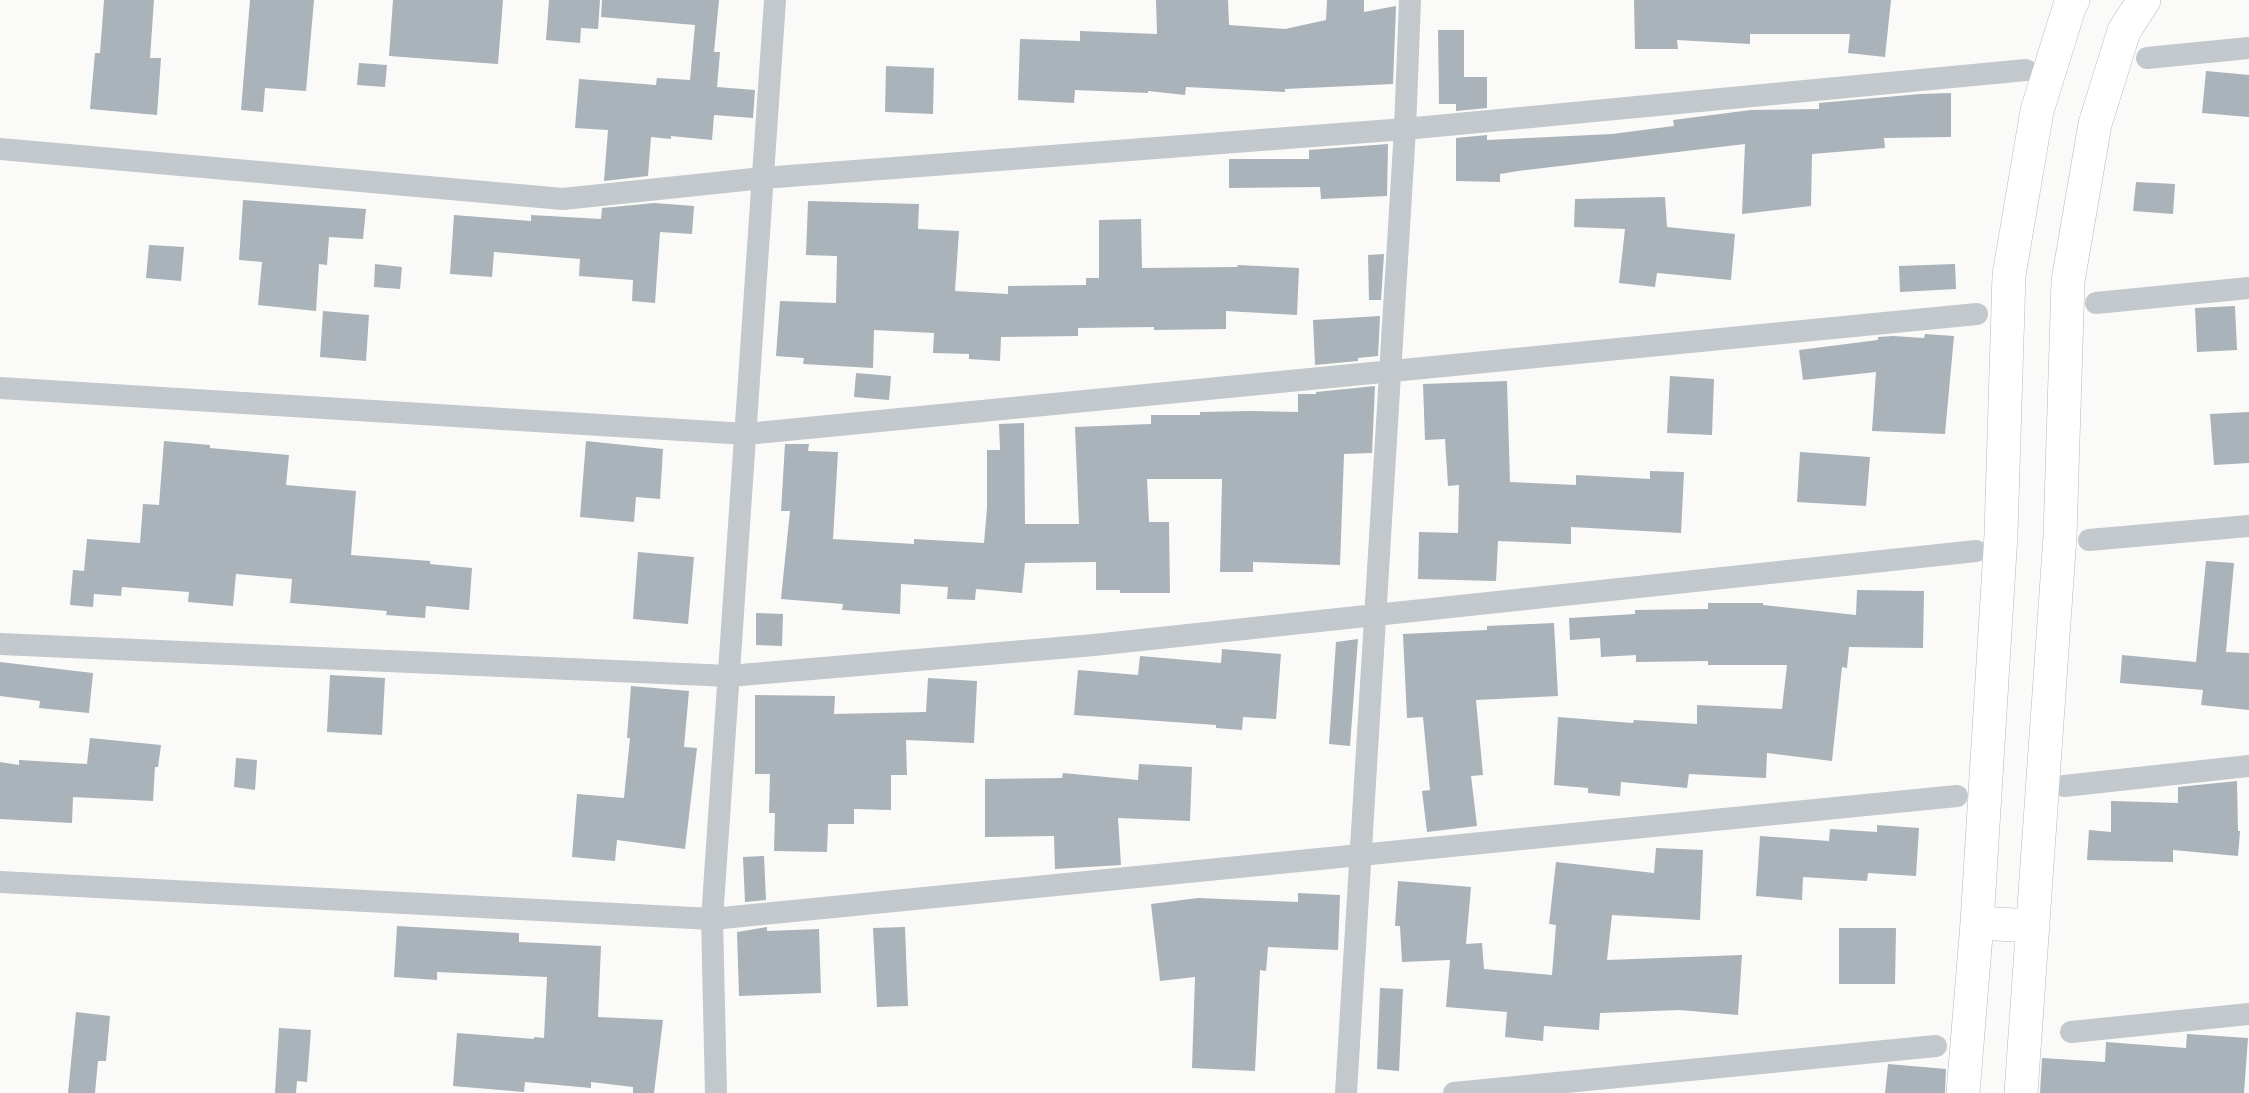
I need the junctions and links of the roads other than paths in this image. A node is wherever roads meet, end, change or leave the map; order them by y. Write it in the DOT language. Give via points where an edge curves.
graph roads {
  1 [pos="775,0"];
  2 [pos="1410,0"];
  3 [pos="2073,0"];
  4 [pos="2144,0"];
  5 [pos="2249,48"];
  6 [pos="2147,58"];
  7 [pos="2026,70"];
  8 [pos="1406,129"];
  9 [pos="0,149"];
  10 [pos="763,178"];
  11 [pos="2249,288"];
  12 [pos="2096,303"];
  13 [pos="1977,314"];
  14 [pos="1390,372"];
  15 [pos="0,388"];
  16 [pos="746,434"];
  17 [pos="2249,526"];
  18 [pos="2089,540"];
  19 [pos="1976,551"];
  20 [pos="1376,615"];
  21 [pos="0,644"];
  22 [pos="729,676"];
  23 [pos="2249,766"];
  24 [pos="2064,786"];
  25 [pos="1957,796"];
  26 [pos="1361,855"];
  27 [pos="0,882"];
  28 [pos="712,919"];
  29 [pos="1977,923"];
  30 [pos="2033,926"];
  31 [pos="2249,1014"];
  32 [pos="2071,1032"];
  33 [pos="1936,1046"];
  34 [pos="716,1093"];
  35 [pos="1346,1093"];
  36 [pos="1454,1093"];
  37 [pos="1963,1093"];
  38 [pos="2021,1093"];
  1 -- 10 [label="street"];
  2 -- 8 [label="street"];
  3 -- 29 [label="main road" via="2037,111 2009,275 2001,534"];
  4 -- 30 [label="main road" via="2124,31 2095,124 2068,281 2060,536"];
  5 -- 6 [label="street"];
  7 -- 8 [label="street"];
  8 -- 10 [label="street"];
  8 -- 14 [label="street"];
  9 -- 10 [label="street" via="564,199"];
  10 -- 16 [label="street"];
  11 -- 12 [label="street"];
  13 -- 14 [label="street"];
  14 -- 16 [label="street"];
  14 -- 20 [label="street"];
  15 -- 16 [label="street"];
  16 -- 22 [label="street"];
  17 -- 18 [label="street"];
  19 -- 20 [label="street"];
  20 -- 22 [label="street" via="1094,645"];
  20 -- 26 [label="street"];
  21 -- 22 [label="street"];
  22 -- 28 [label="street"];
  23 -- 24 [label="street"];
  25 -- 26 [label="street"];
  26 -- 28 [label="street"];
  26 -- 35 [label="street"];
  27 -- 28 [label="street"];
  28 -- 34 [label="street"];
  29 -- 30 [label="main road"];
  29 -- 37 [label="main road"];
  30 -- 38 [label="main road"];
  31 -- 32 [label="street"];
  33 -- 36 [label="street"];
}
